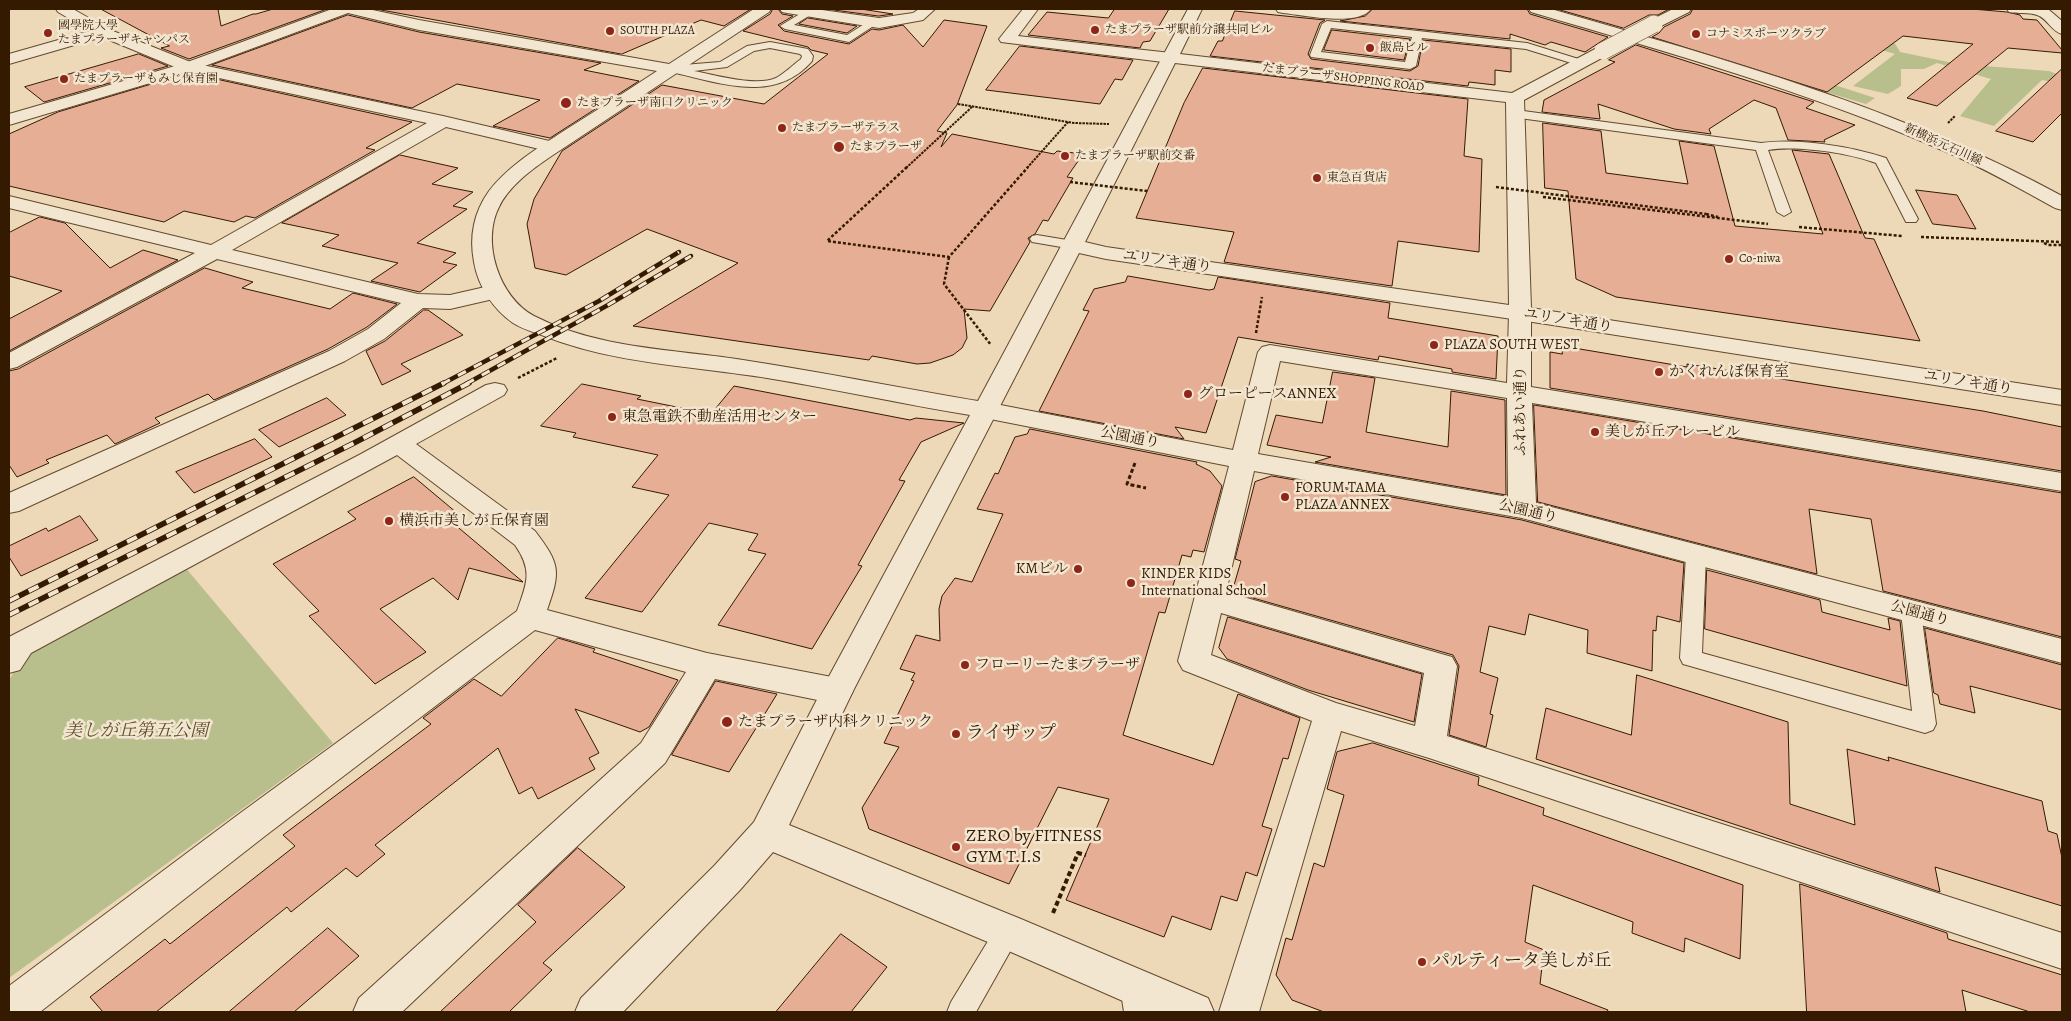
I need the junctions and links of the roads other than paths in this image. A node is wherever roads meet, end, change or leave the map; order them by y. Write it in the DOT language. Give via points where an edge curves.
graph roads {
  1 [pos="63,9"];
  2 [pos="346,9"];
  3 [pos="349,9"];
  4 [pos="764,9"];
  5 [pos="787,9"];
  6 [pos="928,9"];
  7 [pos="1031,9"];
  8 [pos="1196,9"];
  9 [pos="1283,9"];
  10 [pos="1364,9"];
  11 [pos="1536,9"];
  12 [pos="1684,9"];
  13 [pos="2014,9"];
  14 [pos="2042,10"];
  15 [pos="808,12"];
  16 [pos="842,18"];
  17 [pos="873,22"];
  18 [pos="2062,30"];
  19 [pos="103,32"];
  20 [pos="818,33"];
  21 [pos="1418,34"];
  22 [pos="1171,58"];
  23 [pos="9,59"];
  24 [pos="1581,63"];
  25 [pos="188,67"];
  26 [pos="671,69"];
  27 [pos="1515,106"];
  28 [pos="9,120"];
  29 [pos="443,122"];
  30 [pos="552,147"];
  31 [pos="1761,148"];
  32 [pos="9,202"];
  33 [pos="2062,204"];
  34 [pos="1784,212"];
  35 [pos="1912,219"];
  36 [pos="1037,239"];
  37 [pos="1074,245"];
  38 [pos="213,252"];
  39 [pos="494,292"];
  40 [pos="418,301"];
  41 [pos="1520,314"];
  42 [pos="9,362"];
  43 [pos="495,390"];
  44 [pos="1519,393"];
  45 [pos="2062,398"];
  46 [pos="985,410"];
  47 [pos="398,443"];
  48 [pos="1243,460"];
  49 [pos="2062,482"];
  50 [pos="9,504"];
  51 [pos="1522,509"];
  52 [pos="1696,555"];
  53 [pos="1209,598"];
  54 [pos="1910,612"];
  55 [pos="530,617"];
  56 [pos="2062,651"];
  57 [pos="9,660"];
  58 [pos="707,665"];
  59 [pos="836,691"];
  60 [pos="1330,714"];
  61 [pos="1429,744"];
  62 [pos="767,833"];
  63 [pos="1008,932"];
  64 [pos="2062,951"];
  65 [pos="1135,999"];
  66 [pos="9,1011"];
  67 [pos="373,1012"];
  68 [pos="595,1012"];
  69 [pos="961,1012"];
  70 [pos="1194,1012"];
  71 [pos="1239,1012"];
  1 -- 19 [label="street"];
  2 -- 25 [label="street"];
  3 -- 26 [label="street"];
  4 -- 26 [label="street"];
  5 -- 15 [label="street"];
  6 -- 17 [label="street" via="918,17 879,24"];
  7 -- 22 [label="street, たまプラーザSHOPPING ROAD" via="1008,39"];
  8 -- 22 [label="street"];
  9 -- 10 [label="street" via="1348,15"];
  11 -- 33 [label="street, 新横浜元石川線" via="1820,96 1952,147"];
  12 -- 24 [label="street, bridge"];
  13 -- 14 [label="street"];
  14 -- 18 [label="street"];
  15 -- 16 [label="street"];
  15 -- 20 [label="lane" via="785,26"];
  16 -- 17 [label="street"];
  16 -- 20 [label="lane"];
  17 -- 20 [label="lane" via="849,39"];
  19 -- 23 [label="street"];
  19 -- 25 [label="street"];
  21 -- 21 [label="lane" via="1327,24 1315,54 1410,66"];
  21 -- 24 [label="lane" via="1527,46"];
  22 -- 27 [label="street, たまプラーザSHOPPING ROAD"];
  22 -- 37 [label="street"];
  24 -- 27 [label="street"];
  25 -- 28 [label="street"];
  25 -- 29 [label="street"];
  26 -- 26 [label="lane" via="723,65 751,48 770,45 804,51 808,56 806,61 777,82 765,85"];
  26 -- 30 [label="street"];
  27 -- 31 [label="lane"];
  27 -- 41 [label="street"];
  29 -- 30 [label="street"];
  29 -- 38 [label="street"];
  30 -- 39 [label="street" via="524,166 490,204 484,219 481,250"];
  31 -- 34 [label="lane"];
  31 -- 35 [label="lane" via="1781,144 1859,153 1881,161"];
  32 -- 38 [label="street"];
  36 -- 37 [label="lane"];
  37 -- 41 [label="street, ユリノキ通り" via="1106,253"];
  37 -- 46 [label="street"];
  38 -- 40 [label="street"];
  38 -- 42 [label="street"];
  39 -- 40 [label="street" via="450,302"];
  39 -- 46 [label="street, 公園通り" via="521,318 584,344 736,366"];
  40 -- 50 [label="street" via="376,334 337,356"];
  41 -- 44 [label="street, ふれあい通り"];
  41 -- 45 [label="street, ユリノキ通り"];
  43 -- 47 [label="street"];
  44 -- 48 [label="street" via="1270,352"];
  44 -- 49 [label="street"];
  44 -- 51 [label="street, ふれあい通り"];
  46 -- 48 [label="street, 公園通り"];
  46 -- 59 [label="street"];
  47 -- 55 [label="street" via="525,538 539,556 544,574"];
  47 -- 57 [label="street" via="20,644"];
  48 -- 51 [label="street, 公園通り"];
  48 -- 53 [label="street"];
  51 -- 52 [label="street, 公園通り"];
  52 -- 54 [label="street, 公園通り"];
  52 -- 54 [label="lane" via="1691,658 1925,724"];
  53 -- 60 [label="street" via="1194,661"];
  53 -- 61 [label="street" via="1441,666"];
  54 -- 56 [label="street, 公園通り"];
  55 -- 58 [label="street"];
  55 -- 66 [label="street"];
  58 -- 59 [label="street"];
  58 -- 67 [label="street" via="653,752"];
  59 -- 62 [label="street"];
  60 -- 61 [label="street"];
  60 -- 71 [label="street"];
  61 -- 64 [label="street"];
  62 -- 63 [label="street"];
  62 -- 68 [label="street"];
  63 -- 65 [label="street"];
  63 -- 69 [label="lane"];
  65 -- 70 [label="street"];
}
